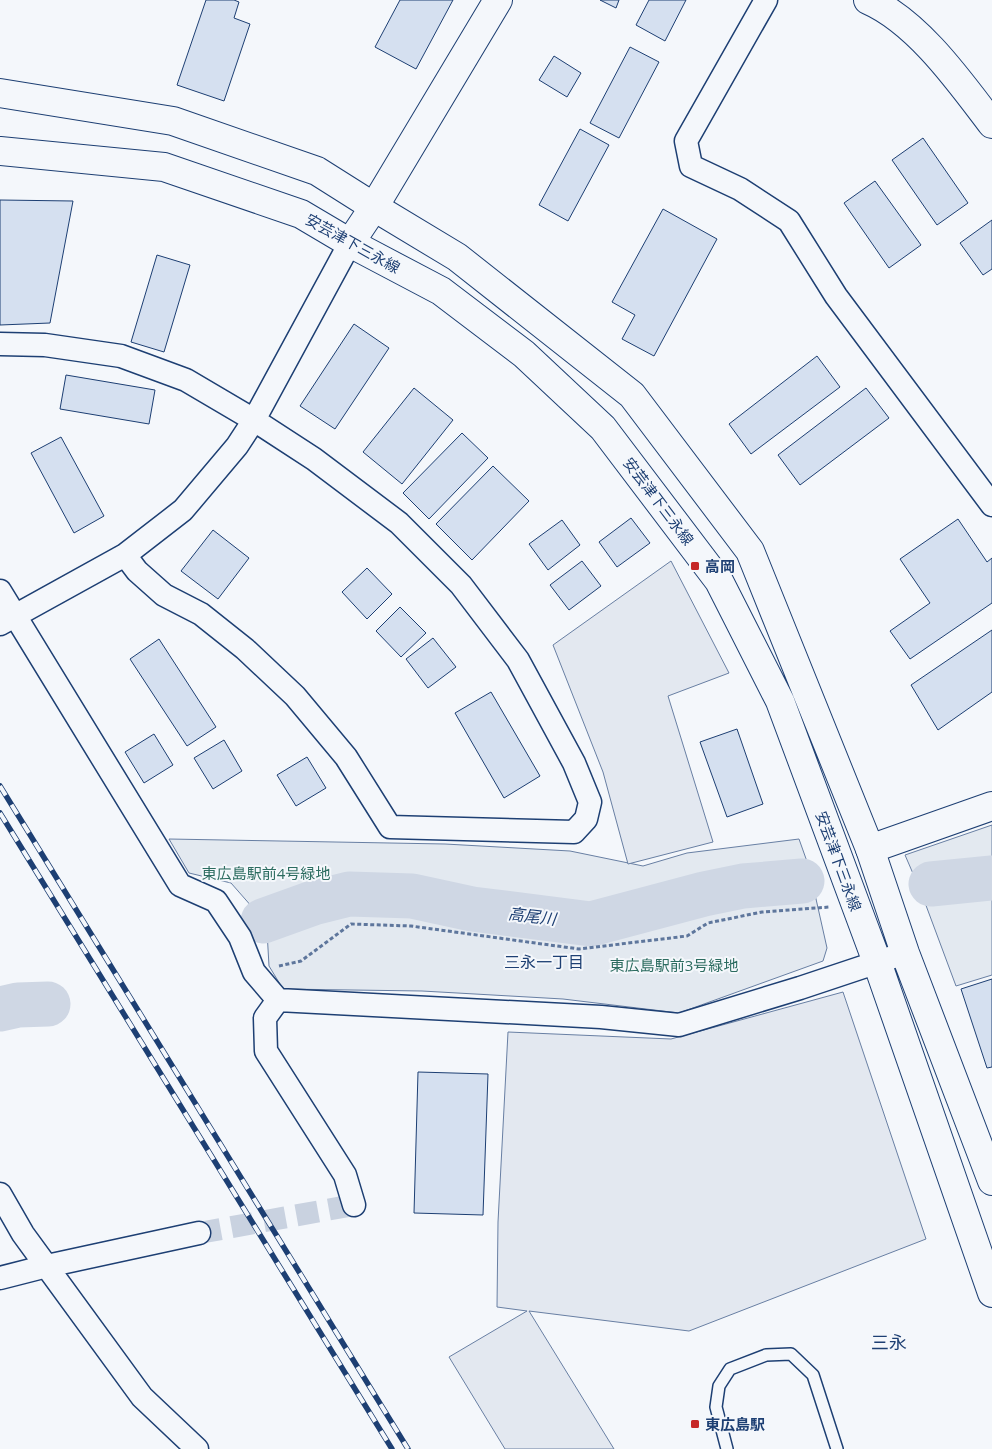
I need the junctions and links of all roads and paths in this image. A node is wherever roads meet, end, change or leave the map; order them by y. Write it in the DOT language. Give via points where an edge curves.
graph roads {
  1 [pos="498,0"];
  2 [pos="766,0"];
  3 [pos="868,0"];
  4 [pos="0,93"];
  5 [pos="992,124"];
  6 [pos="0,151"];
  7 [pos="374,207"];
  8 [pos="350,243"];
  9 [pos="0,344"];
  10 [pos="254,420"];
  11 [pos="992,504"];
  12 [pos="126,555"];
  13 [pos="0,591"];
  14 [pos="8,619"];
  15 [pos="992,806"];
  16 [pos="870,849"];
  17 [pos="834,907"];
  18 [pos="905,953"];
  19 [pos="877,962"];
  20 [pos="254,972"];
  21 [pos="278,1000"];
  22 [pos="992,1181"];
  23 [pos="0,1194"];
  24 [pos="354,1205"];
  25 [pos="199,1233"];
  26 [pos="48,1266"];
  27 [pos="0,1278"];
  28 [pos="992,1293"];
  29 [pos="197,1449"];
  30 [pos="727,1449"];
  31 [pos="837,1449"];
  1 -- 7 [label="main road"];
  2 -- 11 [label="street" via="686,141 691,166 740,189 789,221 836,296"];
  3 -- 5 [label="main road" via="881,6 919,36"];
  4 -- 7 [label="main road" via="173,120 317,171"];
  6 -- 8 [label="main road, 安芸津下三永線" via="164,167 301,214"];
  7 -- 8 [label="main road"];
  7 -- 16 [label="main road" via="457,257 632,395 750,551"];
  8 -- 10 [label="street"];
  8 -- 19 [label="main road, 安芸津下三永線" via="441,291 524,354 603,428 719,581 780,701"];
  9 -- 10 [label="street" via="45,345 121,356 186,380"];
  10 -- 12 [label="street" via="237,446 183,510"];
  10 -- 12 [label="street" via="314,459 399,523 460,584 518,660 574,763 590,802 586,819 574,832 390,827 346,757 295,696 245,649 201,614 164,594 137,571"];
  12 -- 14 [label="street"];
  13 -- 14 [label="street"];
  14 -- 20 [label="street" via="180,886 216,901 240,937"];
  15 -- 16 [label="main road"];
  16 -- 18 [label="main road"];
  17 -- 20 [label="path" via="762,912 708,923 687,936 578,949 411,926 351,924 301,961"];
  18 -- 19 [label="street"];
  18 -- 22 [label="main road"];
  19 -- 21 [label="street" via="679,1025"];
  19 -- 28 [label="main road, 安芸津下三永線"];
  20 -- 21 [label="street"];
  21 -- 24 [label="street" via="265,1018 266,1051 345,1175"];
  23 -- 26 [label="street" via="23,1234"];
  25 -- 26 [label="street"];
  26 -- 27 [label="street"];
  26 -- 29 [label="street" via="142,1398"];
  30 -- 31 [label="lane" via="716,1407 719,1386 730,1369 766,1354 791,1354 813,1375"];
}
